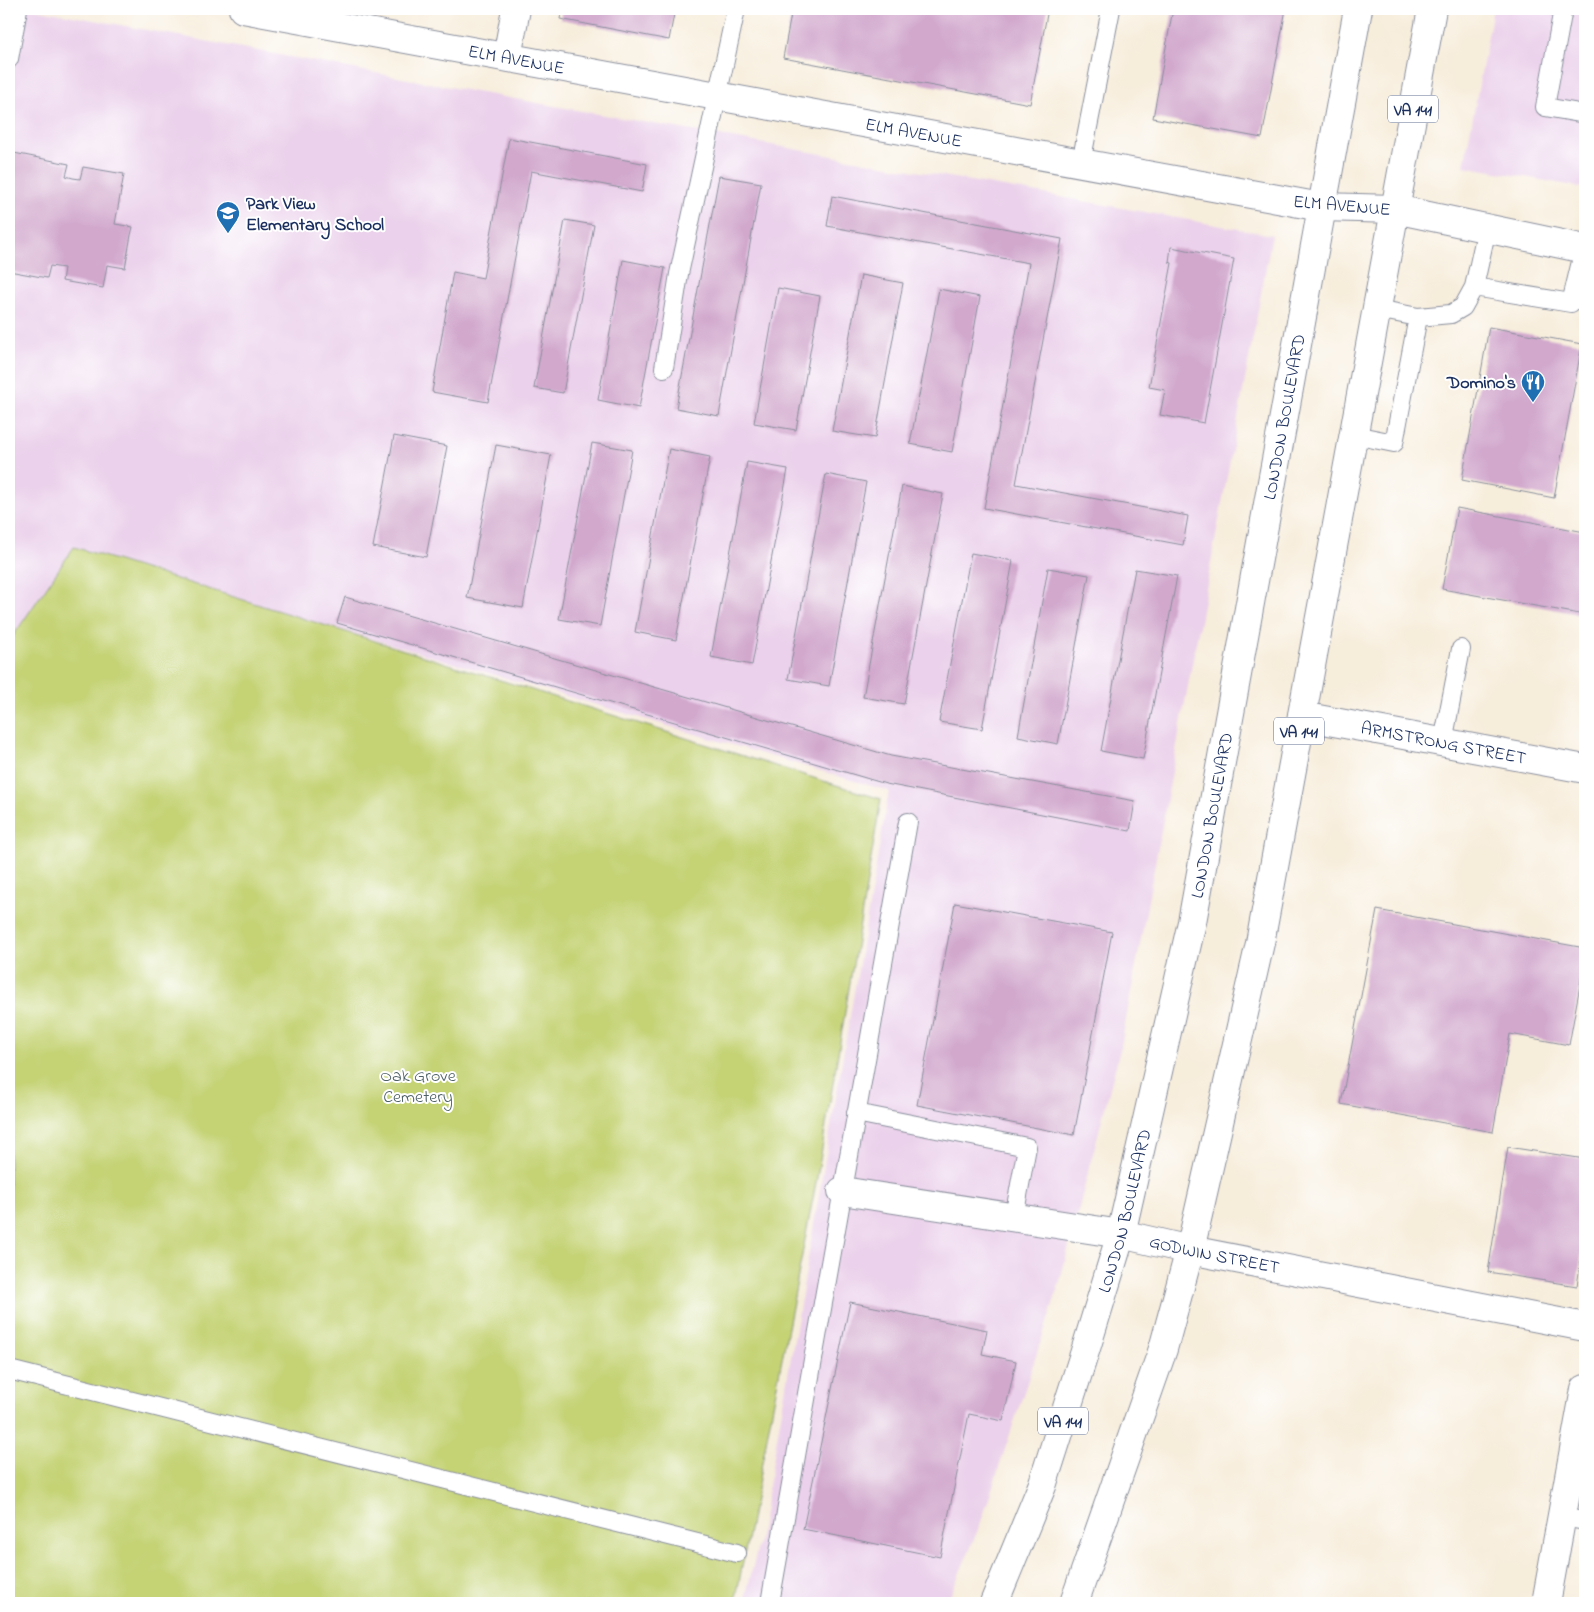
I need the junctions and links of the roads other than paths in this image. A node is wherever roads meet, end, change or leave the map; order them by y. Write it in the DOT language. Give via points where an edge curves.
graph roads {
  1 [pos="18,9"];
  2 [pos="243,9"];
  3 [pos="516,9"];
  4 [pos="736,9"];
  5 [pos="1111,9"];
  6 [pos="1358,9"];
  7 [pos="1432,9"];
  8 [pos="1563,9"];
  9 [pos="507,57"];
  10 [pos="9,60"];
  11 [pos="719,96"];
  12 [pos="1585,114"];
  13 [pos="1081,163"];
  14 [pos="1321,207"];
  15 [pos="1395,209"];
  16 [pos="1487,228"];
  17 [pos="1584,249"];
  18 [pos="1474,287"];
  19 [pos="1377,309"];
  20 [pos="1418,317"];
  21 [pos="664,368"];
  22 [pos="1354,435"];
  23 [pos="1461,649"];
  24 [pos="1302,716"];
  25 [pos="1443,742"];
  26 [pos="1585,769"];
  27 [pos="908,822"];
  28 [pos="856,1113"];
  29 [pos="842,1191"];
  30 [pos="1014,1217"];
  31 [pos="1121,1234"];
  32 [pos="1190,1250"];
  33 [pos="1585,1327"];
  34 [pos="9,1370"];
  35 [pos="1585,1389"];
  36 [pos="1574,1519"];
  37 [pos="737,1553"];
  38 [pos="770,1603"];
  39 [pos="994,1603"];
  40 [pos="1074,1603"];
  41 [pos="1546,1603"];
  1 -- 10 [label="lane"];
  2 -- 9 [label="main road, ELM AVENUE"];
  3 -- 9 [label="main road"];
  4 -- 11 [label="lane"];
  5 -- 13 [label="lane"];
  6 -- 14 [label="main road, LONDON BOULEVARD / VA 141"];
  7 -- 15 [label="main road, VA 141"];
  8 -- 12 [label="lane" via="1545,107"];
  9 -- 11 [label="main road, ELM AVENUE"];
  11 -- 13 [label="main road, ELM AVENUE"];
  11 -- 21 [label="lane" via="679,274"];
  13 -- 14 [label="main road, ELM AVENUE"];
  14 -- 15 [label="main road, ELM AVENUE"];
  14 -- 31 [label="main road, LONDON BOULEVARD / VA 141" via="1192,922"];
  15 -- 16 [label="main road, ELM AVENUE"];
  15 -- 19 [label="main road, VA 141"];
  16 -- 17 [label="main road, ELM AVENUE"];
  16 -- 18 [label="lane"];
  17 -- 18 [label="lane" via="1571,303"];
  18 -- 20 [label="lane" via="1464,307 1451,314"];
  19 -- 20 [label="lane"];
  19 -- 22 [label="main road, VA 141"];
  20 -- 22 [label="lane" via="1394,443"];
  22 -- 24 [label="main road, VA 141"];
  23 -- 25 [label="lane"];
  24 -- 25 [label="main road, ARMSTRONG STREET"];
  24 -- 32 [label="main road, VA 141" via="1260,943"];
  25 -- 26 [label="main road, ARMSTRONG STREET"];
  27 -- 28 [label="lane"];
  28 -- 29 [label="lane"];
  28 -- 30 [label="lane" via="1027,1147"];
  29 -- 30 [label="main road, GODWIN STREET"];
  29 -- 38 [label="lane"];
  30 -- 31 [label="main road, GODWIN STREET"];
  31 -- 32 [label="main road, GODWIN STREET"];
  31 -- 39 [label="main road, LONDON BOULEVARD / VA 141" via="1042,1486"];
  32 -- 33 [label="main road, GODWIN STREET"];
  32 -- 40 [label="main road, VA 141" via="1163,1349"];
  34 -- 37 [label="lane"];
  35 -- 36 [label="main road"];
  36 -- 41 [label="main road"];
}
